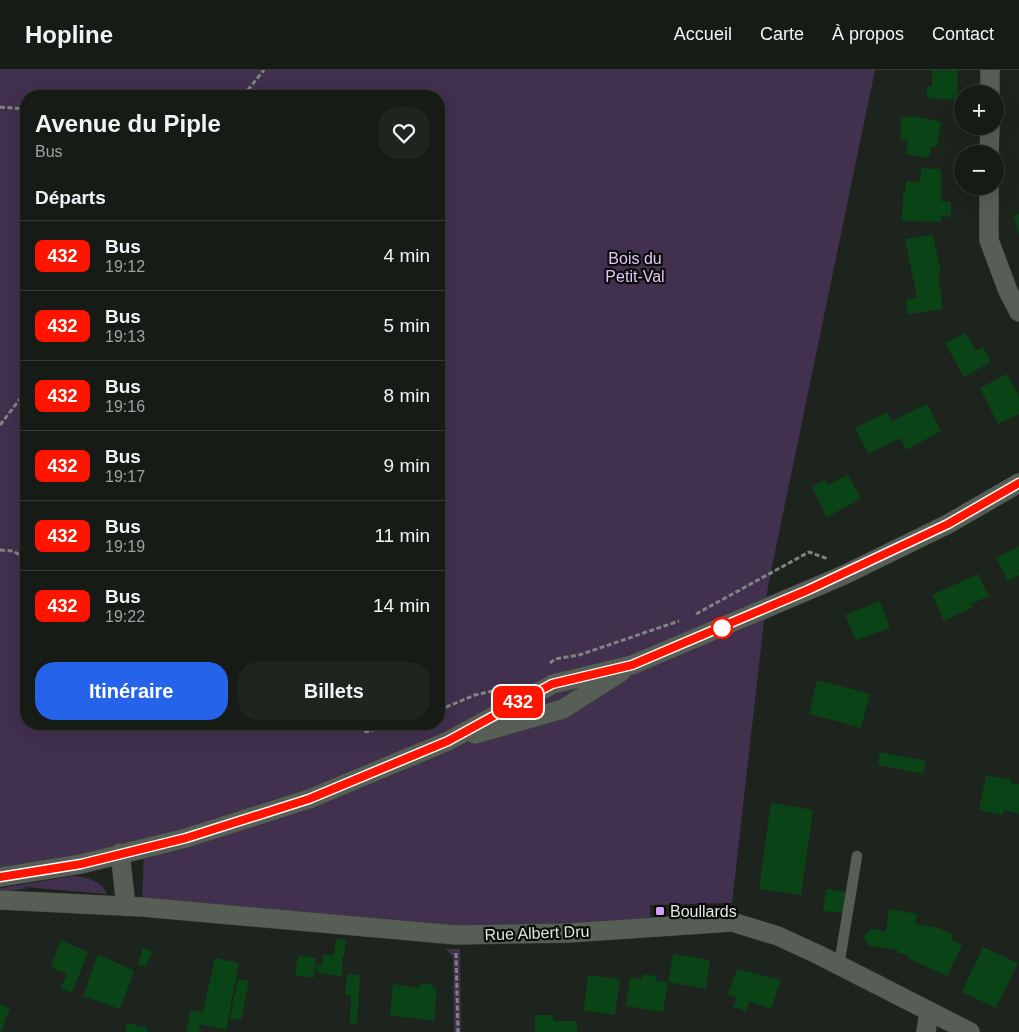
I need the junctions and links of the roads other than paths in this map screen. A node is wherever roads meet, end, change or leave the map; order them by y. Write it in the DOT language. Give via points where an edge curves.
graph roads {
  1 [pos="990,70"];
  2 [pos="990,85"];
  3 [pos="989,195"];
  4 [pos="1014,288"];
  5 [pos="1019,312"];
  6 [pos="1019,483"];
  7 [pos="632,665"];
  8 [pos="448,741"];
  9 [pos="120,854"];
  10 [pos="857,856"];
  11 [pos="0,877"];
  12 [pos="0,900"];
  13 [pos="126,906"];
  14 [pos="840,965"];
  15 [pos="929,1011"];
  16 [pos="926,1032"];
  17 [pos="970,1032"];
  1 -- 2 [label="street"];
  3 -- 4 [label="street" via="989,240"];
  4 -- 5 [label="street"];
  6 -- 7 [label="street" via="948,524 844,575"];
  7 -- 8 [label="street" via="552,684"];
  7 -- 8 [label="street" via="553,714"];
  8 -- 9 [label="street" via="309,799 186,838"];
  9 -- 11 [label="street"];
  9 -- 13 [label="street"];
  10 -- 14 [label="lane"];
  12 -- 13 [label="street, Rue Albert Dru"];
  13 -- 14 [label="street, Rue Albert Dru" via="456,935 569,933 732,922 778,936"];
  14 -- 15 [label="street, Rue Albert Dru"];
  15 -- 16 [label="street"];
  15 -- 17 [label="street, Rue Albert Dru"];
}
